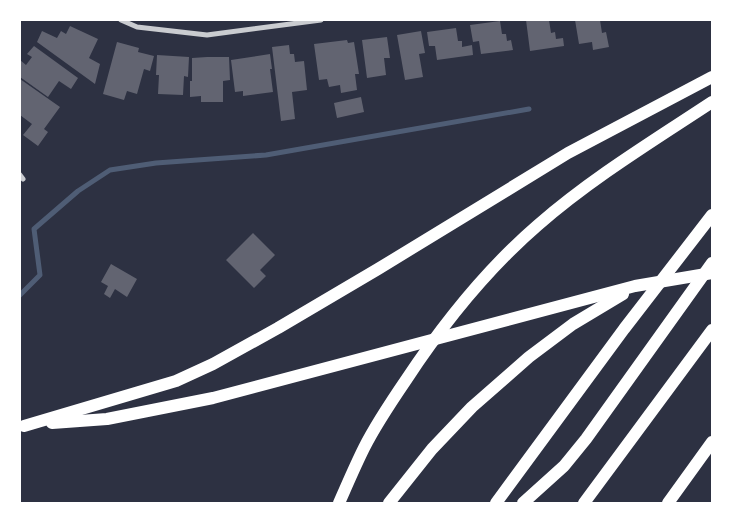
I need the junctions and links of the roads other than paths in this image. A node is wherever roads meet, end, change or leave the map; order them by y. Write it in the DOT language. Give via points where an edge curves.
graph roads {
  1 [pos="121,20"];
  2 [pos="322,20"];
  3 [pos="712,77"];
  4 [pos="712,102"];
  5 [pos="712,215"];
  6 [pos="712,263"];
  7 [pos="712,273"];
  8 [pos="636,286"];
  9 [pos="712,330"];
  10 [pos="22,426"];
  11 [pos="712,442"];
  12 [pos="339,503"];
  13 [pos="389,503"];
  14 [pos="496,503"];
  15 [pos="523,503"];
  16 [pos="584,503"];
  17 [pos="668,503"];
  1 -- 2 [label="street" via="137,27 207,35"];
  3 -- 10 [label="highway" via="568,153 378,269 213,364 176,381"];
  4 -- 12 [label="highway" via="574,196 498,264 431,342 389,405 369,438"];
  5 -- 14 [label="highway"];
  6 -- 15 [label="highway" via="586,439 564,466"];
  7 -- 8 [label="highway"];
  8 -- 10 [label="highway" via="213,398 107,419"];
  8 -- 13 [label="highway" via="573,324 472,407 432,449"];
  9 -- 16 [label="highway"];
  11 -- 17 [label="highway"];
}
